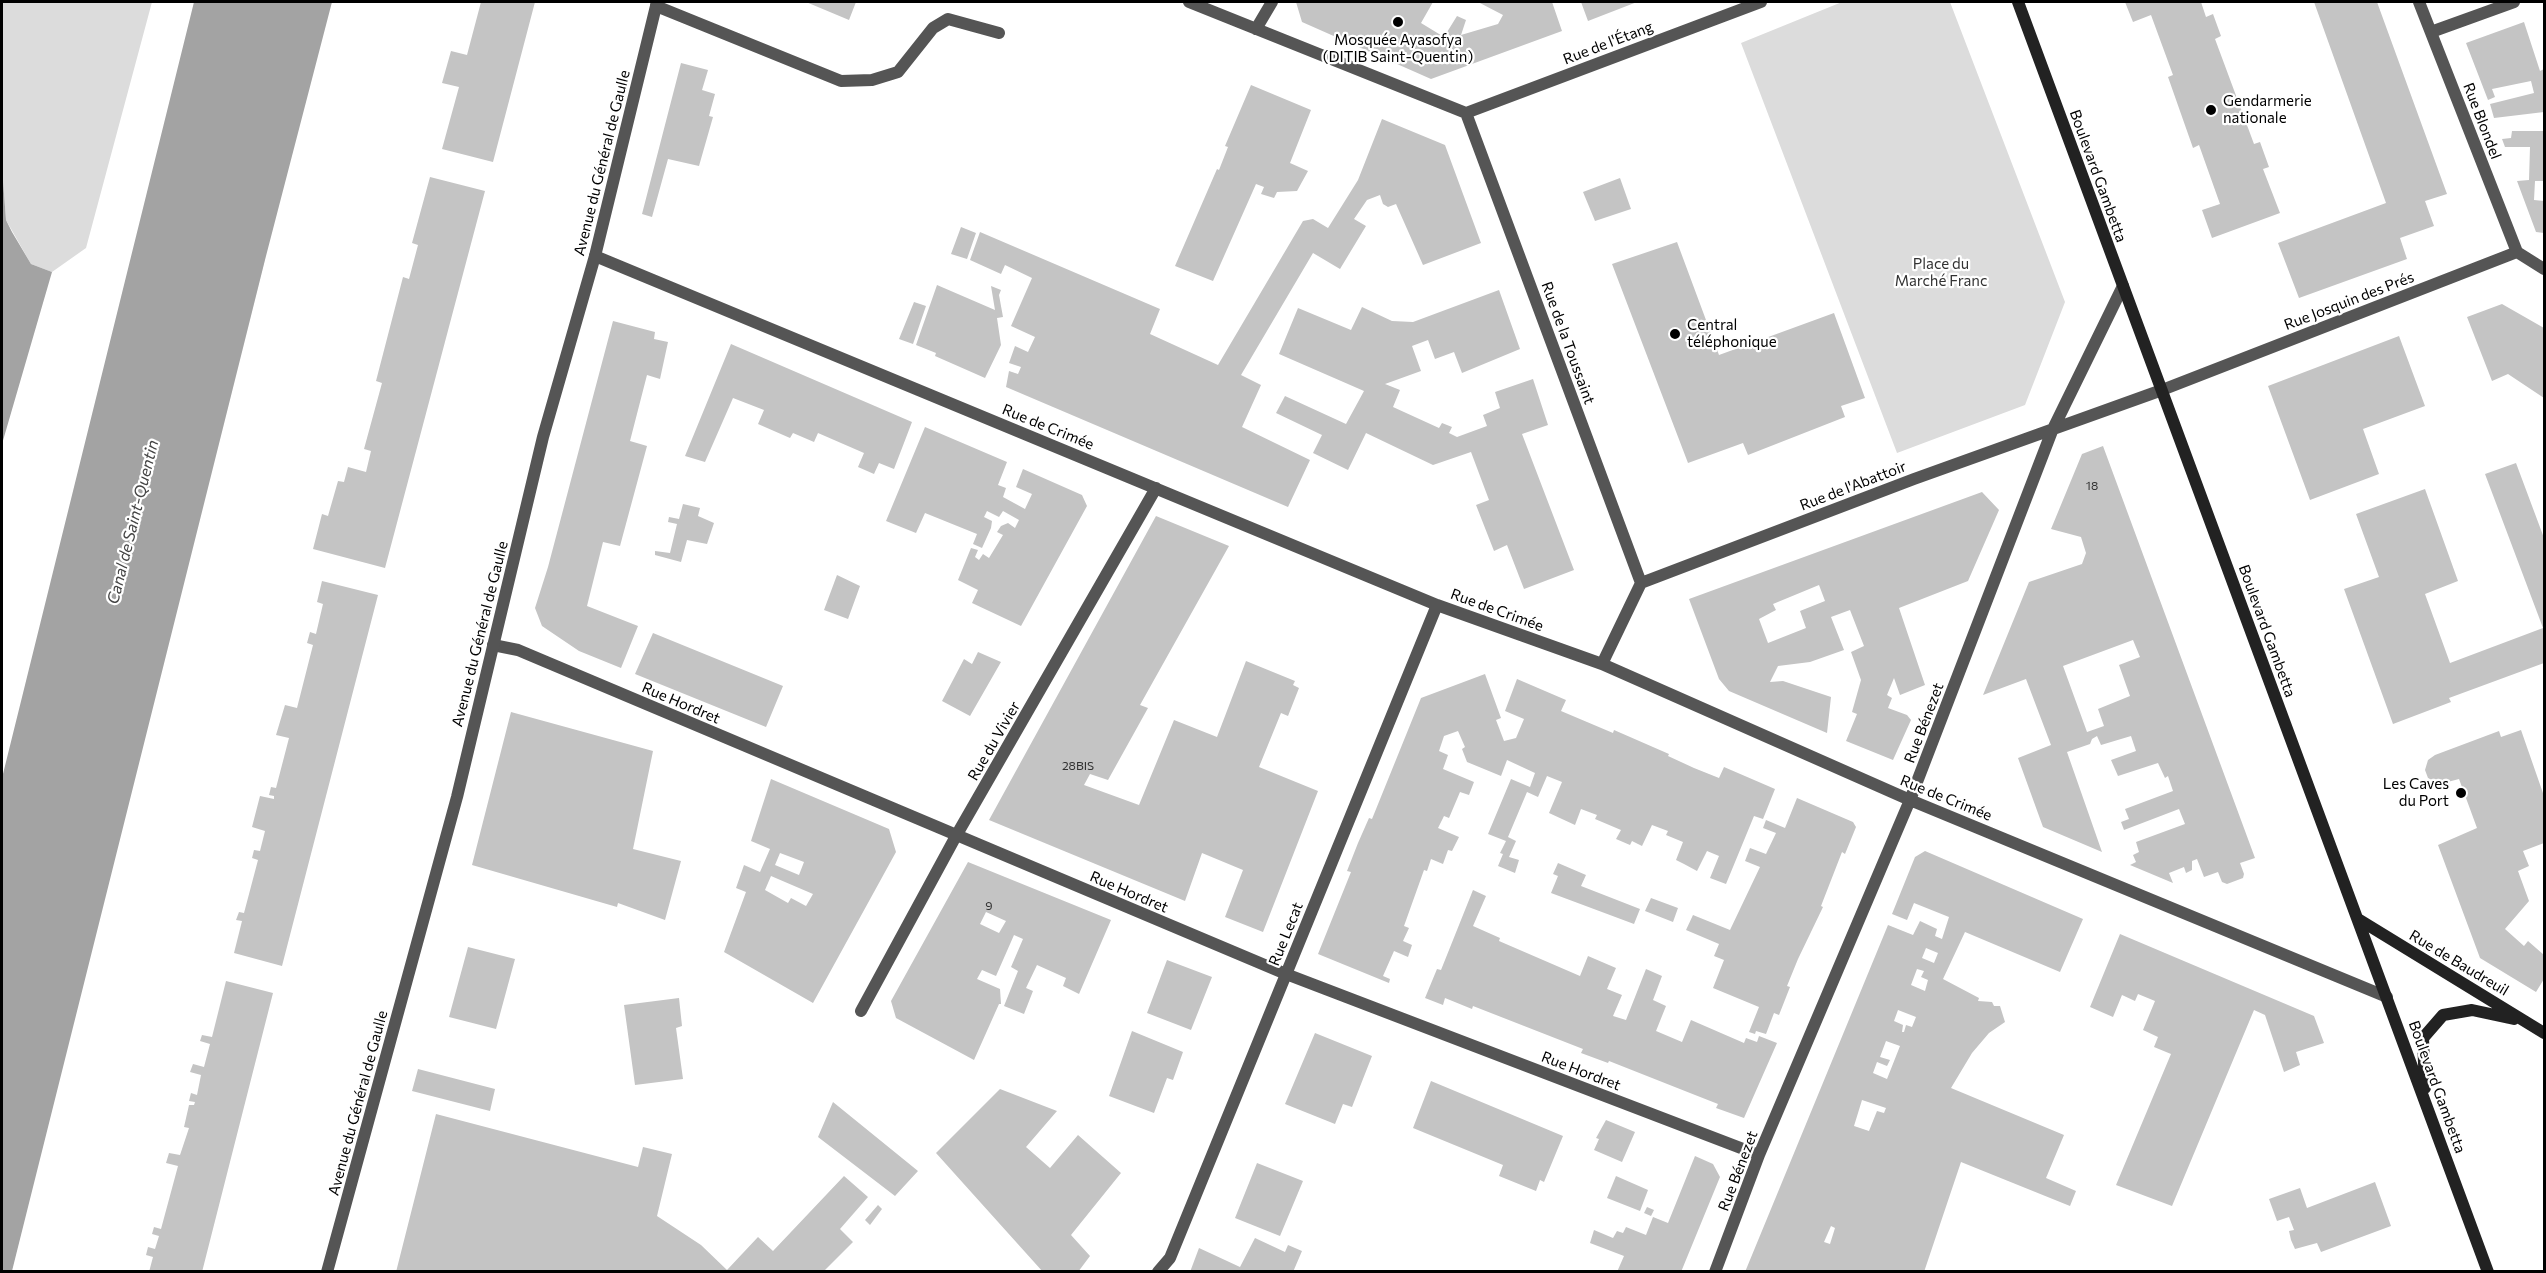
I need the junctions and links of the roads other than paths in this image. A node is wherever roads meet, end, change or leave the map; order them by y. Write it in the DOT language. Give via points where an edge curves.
graph roads {
  1 [pos="1189,2"];
  2 [pos="1272,2"];
  3 [pos="1761,2"];
  4 [pos="2018,2"];
  5 [pos="2419,2"];
  6 [pos="2514,2"];
  7 [pos="657,4"];
  8 [pos="1256,29"];
  9 [pos="2431,32"];
  10 [pos="999,33"];
  11 [pos="1466,113"];
  12 [pos="2517,252"];
  13 [pos="595,256"];
  14 [pos="2544,268"];
  15 [pos="2123,286"];
  16 [pos="2162,390"];
  17 [pos="2052,431"];
  18 [pos="1156,488"];
  19 [pos="1641,583"];
  20 [pos="1437,605"];
  21 [pos="493,645"];
  22 [pos="1602,664"];
  23 [pos="1910,800"];
  24 [pos="956,836"];
  25 [pos="2358,919"];
  26 [pos="1286,974"];
  27 [pos="2387,997"];
  28 [pos="861,1011"];
  29 [pos="2524,1021"];
  30 [pos="2544,1033"];
  31 [pos="2425,1099"];
  32 [pos="1759,1155"];
  33 [pos="327,1272"];
  34 [pos="1158,1272"];
  35 [pos="1715,1272"];
  36 [pos="2488,1272"];
  1 -- 8 [label="street"];
  2 -- 8 [label="street"];
  3 -- 11 [label="street, Rue de l'Étang"];
  4 -- 15 [label="main road, Boulevard Gambetta"];
  5 -- 9 [label="street, Rue Blondel"];
  6 -- 9 [label="street"];
  7 -- 10 [label="street" via="841,81 872,80 898,72 933,28 948,19"];
  7 -- 13 [label="street, Avenue du Général de Gaulle"];
  8 -- 11 [label="street"];
  9 -- 12 [label="street, Rue Blondel"];
  11 -- 19 [label="street, Rue de la Toussaint"];
  12 -- 14 [label="street"];
  12 -- 16 [label="street, Rue Josquin des Prés"];
  13 -- 18 [label="street, Rue de Crimée"];
  13 -- 21 [label="street, Avenue du Général de Gaulle" via="543,437"];
  15 -- 16 [label="main road, Boulevard Gambetta"];
  15 -- 17 [label="street, Rue Bénezet"];
  16 -- 17 [label="street, Rue de l'Abattoir"];
  16 -- 25 [label="main road, Boulevard Gambetta"];
  17 -- 19 [label="street, Rue de l'Abattoir"];
  17 -- 23 [label="street, Rue Bénezet"];
  18 -- 20 [label="street, Rue de Crimée"];
  18 -- 24 [label="street, Rue du Vivier"];
  19 -- 22 [label="street"];
  20 -- 22 [label="street, Rue de Crimée"];
  20 -- 26 [label="street, Rue Lecat"];
  21 -- 24 [label="street, Rue Hordret" via="518,650"];
  21 -- 33 [label="street, Avenue du Général de Gaulle" via="457,797"];
  22 -- 23 [label="street, Rue de Crimée"];
  23 -- 27 [label="street, Rue de Crimée"];
  23 -- 32 [label="street, Rue Bénezet"];
  24 -- 26 [label="street, Rue Hordret"];
  24 -- 28 [label="street, Rue du Vivier"];
  25 -- 27 [label="main road, Boulevard Gambetta"];
  25 -- 29 [label="main road, Rue de Baudreuil"];
  26 -- 32 [label="street, Rue Hordret"];
  26 -- 34 [label="street, Rue Lecat" via="1170,1258"];
  27 -- 31 [label="main road, Boulevard Gambetta"];
  29 -- 30 [label="main road, Rue de Baudreuil"];
  29 -- 31 [label="main road" via="2472,1010 2443,1015 2423,1038"];
  31 -- 36 [label="main road, Boulevard Gambetta"];
  32 -- 35 [label="street, Rue Bénezet"];
}
